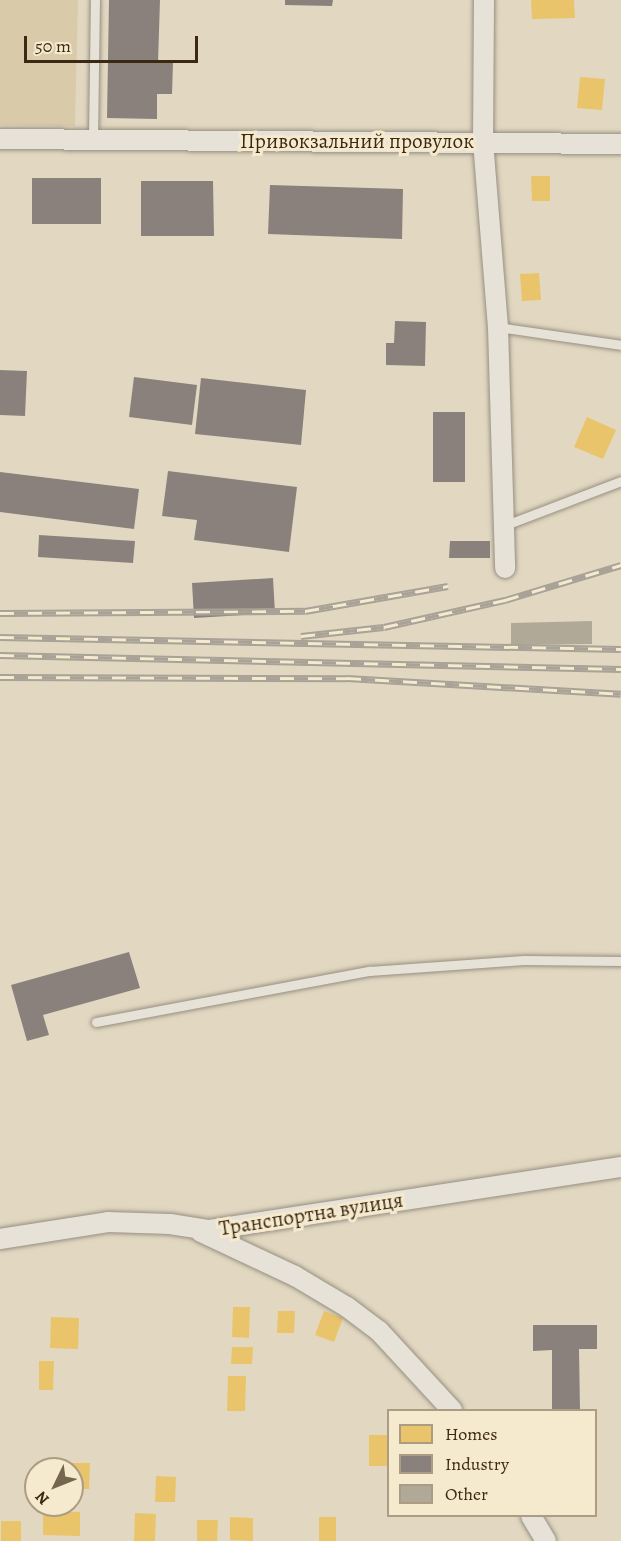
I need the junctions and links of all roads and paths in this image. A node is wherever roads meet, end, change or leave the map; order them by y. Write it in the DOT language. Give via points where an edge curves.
graph roads {
  1 [pos="95,0"];
  2 [pos="484,0"];
  3 [pos="0,139"];
  4 [pos="93,140"];
  5 [pos="483,141"];
  6 [pos="621,144"];
  7 [pos="498,327"];
  8 [pos="621,345"];
  9 [pos="621,481"];
  10 [pos="503,526"];
  11 [pos="505,568"];
  12 [pos="621,961"];
  13 [pos="96,1022"];
  14 [pos="621,1167"];
  15 [pos="190,1227"];
  16 [pos="0,1239"];
  17 [pos="451,1409"];
  18 [pos="532,1517"];
  19 [pos="546,1541"];
  1 -- 4 [label="lane"];
  2 -- 5 [label="street"];
  3 -- 4 [label="street, Привокзальний провулок"];
  4 -- 5 [label="street, Привокзальний провулок"];
  5 -- 6 [label="street, Привокзальний провулок"];
  5 -- 7 [label="street"];
  7 -- 8 [label="lane"];
  7 -- 10 [label="street"];
  9 -- 10 [label="lane"];
  10 -- 11 [label="street"];
  12 -- 13 [label="lane" via="524,960 369,971"];
  14 -- 15 [label="street, Транспортна вулиця" via="208,1230"];
  15 -- 16 [label="street, Транспортна вулиця" via="108,1222"];
  15 -- 17 [label="street" via="295,1276 346,1307 379,1331"];
  18 -- 19 [label="street"];
}
